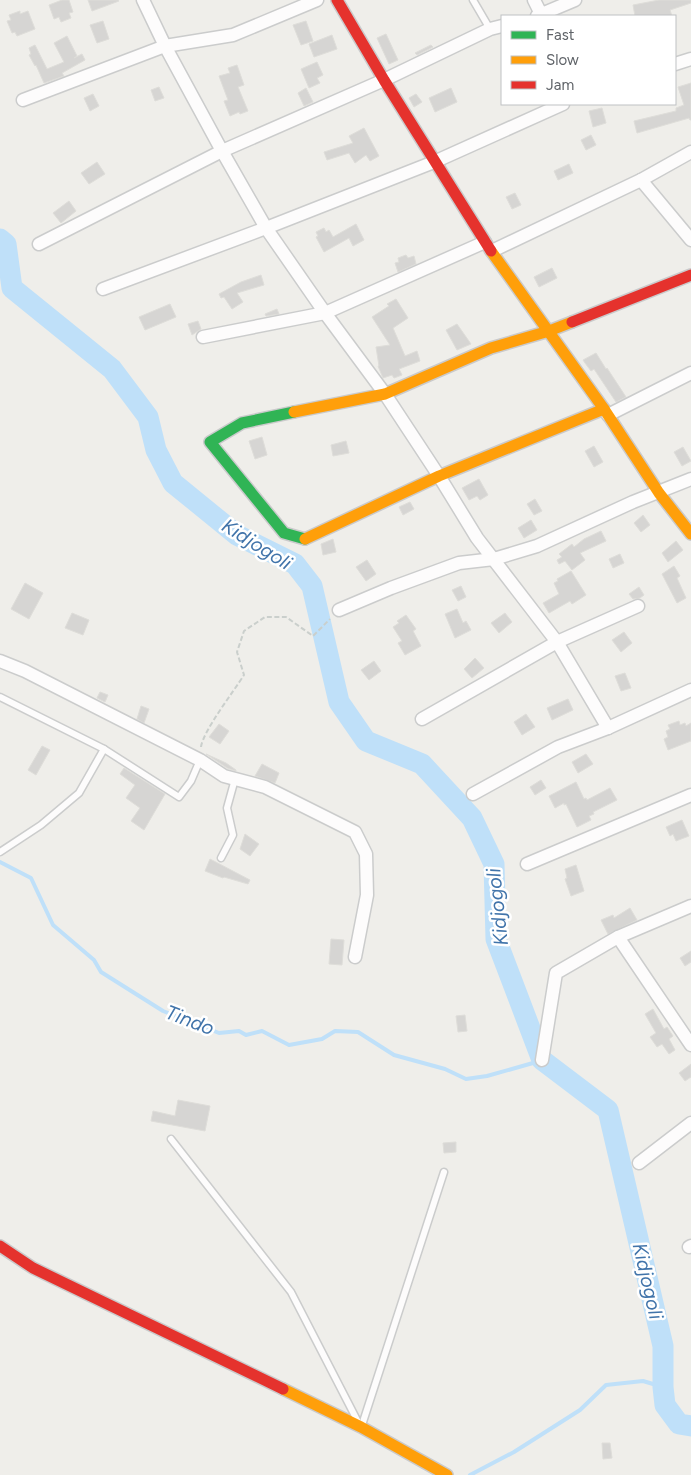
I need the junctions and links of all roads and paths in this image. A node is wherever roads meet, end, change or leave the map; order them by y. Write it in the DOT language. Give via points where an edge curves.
graph roads {
  1 [pos="143,0"];
  2 [pos="317,0"];
  3 [pos="337,0"];
  4 [pos="473,0"];
  5 [pos="534,0"];
  6 [pos="575,0"];
  7 [pos="540,15"];
  8 [pos="542,15"];
  9 [pos="496,28"];
  10 [pos="165,46"];
  11 [pos="691,59"];
  12 [pos="676,64"];
  13 [pos="384,80"];
  14 [pos="24,100"];
  15 [pos="561,105"];
  16 [pos="222,151"];
  17 [pos="691,152"];
  18 [pos="434,162"];
  19 [pos="641,180"];
  20 [pos="266,228"];
  21 [pos="691,240"];
  22 [pos="39,244"];
  23 [pos="488,247"];
  24 [pos="691,275"];
  25 [pos="103,289"];
  26 [pos="326,313"];
  27 [pos="549,331"];
  28 [pos="203,337"];
  29 [pos="691,373"];
  30 [pos="386,394"];
  31 [pos="606,412"];
  32 [pos="439,476"];
  33 [pos="691,479"];
  34 [pos="659,492"];
  35 [pos="691,534"];
  36 [pos="494,559"];
  37 [pos="638,606"];
  38 [pos="339,610"];
  39 [pos="557,642"];
  40 [pos="0,661"];
  41 [pos="691,690"];
  42 [pos="0,697"];
  43 [pos="422,719"];
  44 [pos="608,728"];
  45 [pos="104,749"];
  46 [pos="200,760"];
  47 [pos="236,779"];
  48 [pos="473,794"];
  49 [pos="691,795"];
  50 [pos="0,852"];
  51 [pos="221,858"];
  52 [pos="527,864"];
  53 [pos="691,906"];
  54 [pos="618,937"];
  55 [pos="355,957"];
  56 [pos="691,1045"];
  57 [pos="542,1060"];
  58 [pos="691,1123"];
  59 [pos="171,1139"];
  60 [pos="639,1163"];
  61 [pos="444,1172"];
  62 [pos="0,1246"];
  63 [pos="361,1428"];
  64 [pos="447,1475"];
  1 -- 10 [label="street"];
  2 -- 10 [label="street" via="233,35"];
  3 -- 13 [label="street"];
  4 -- 9 [label="lane"];
  5 -- 7 [label="street"];
  6 -- 8 [label="street"];
  9 -- 13 [label="street"];
  10 -- 14 [label="street"];
  10 -- 16 [label="street"];
  11 -- 12 [label="street"];
  13 -- 16 [label="street"];
  13 -- 18 [label="street"];
  15 -- 18 [label="street"];
  16 -- 20 [label="street"];
  16 -- 22 [label="street"];
  17 -- 19 [label="street"];
  18 -- 20 [label="street"];
  18 -- 23 [label="street"];
  19 -- 21 [label="street"];
  19 -- 23 [label="street"];
  20 -- 25 [label="street"];
  20 -- 26 [label="street"];
  23 -- 26 [label="street"];
  23 -- 27 [label="street"];
  24 -- 27 [label="street"];
  26 -- 28 [label="street"];
  26 -- 30 [label="street"];
  27 -- 30 [label="street" via="491,348"];
  27 -- 31 [label="street"];
  29 -- 31 [label="street"];
  30 -- 32 [label="street"];
  30 -- 32 [label="street" via="242,423 210,442 284,533 306,539"];
  31 -- 32 [label="street"];
  31 -- 34 [label="street"];
  32 -- 36 [label="street" via="477,538"];
  33 -- 34 [label="street"];
  34 -- 35 [label="street"];
  34 -- 36 [label="street" via="537,546"];
  36 -- 38 [label="street" via="459,563"];
  36 -- 39 [label="street"];
  37 -- 39 [label="street"];
  38 -- 46 [label="path" via="313,636 286,617 265,617 244,631 236,652 244,675 202,742"];
  39 -- 43 [label="street"];
  39 -- 44 [label="street"];
  40 -- 46 [label="street" via="25,670"];
  41 -- 44 [label="street"];
  42 -- 45 [label="lane"];
  44 -- 48 [label="street" via="558,747"];
  45 -- 46 [label="lane" via="178,797 191,781"];
  45 -- 50 [label="lane" via="79,792 41,825"];
  46 -- 47 [label="street" via="224,776"];
  47 -- 51 [label="lane" via="227,808 233,835"];
  47 -- 55 [label="street" via="265,787 355,832 366,854 367,895"];
  49 -- 52 [label="street"];
  53 -- 54 [label="street"];
  54 -- 56 [label="street"];
  54 -- 57 [label="street" via="556,972"];
  58 -- 60 [label="street"];
  59 -- 63 [label="lane" via="291,1292"];
  61 -- 63 [label="lane"];
  62 -- 63 [label="street" via="33,1268"];
  63 -- 64 [label="street"];
}
